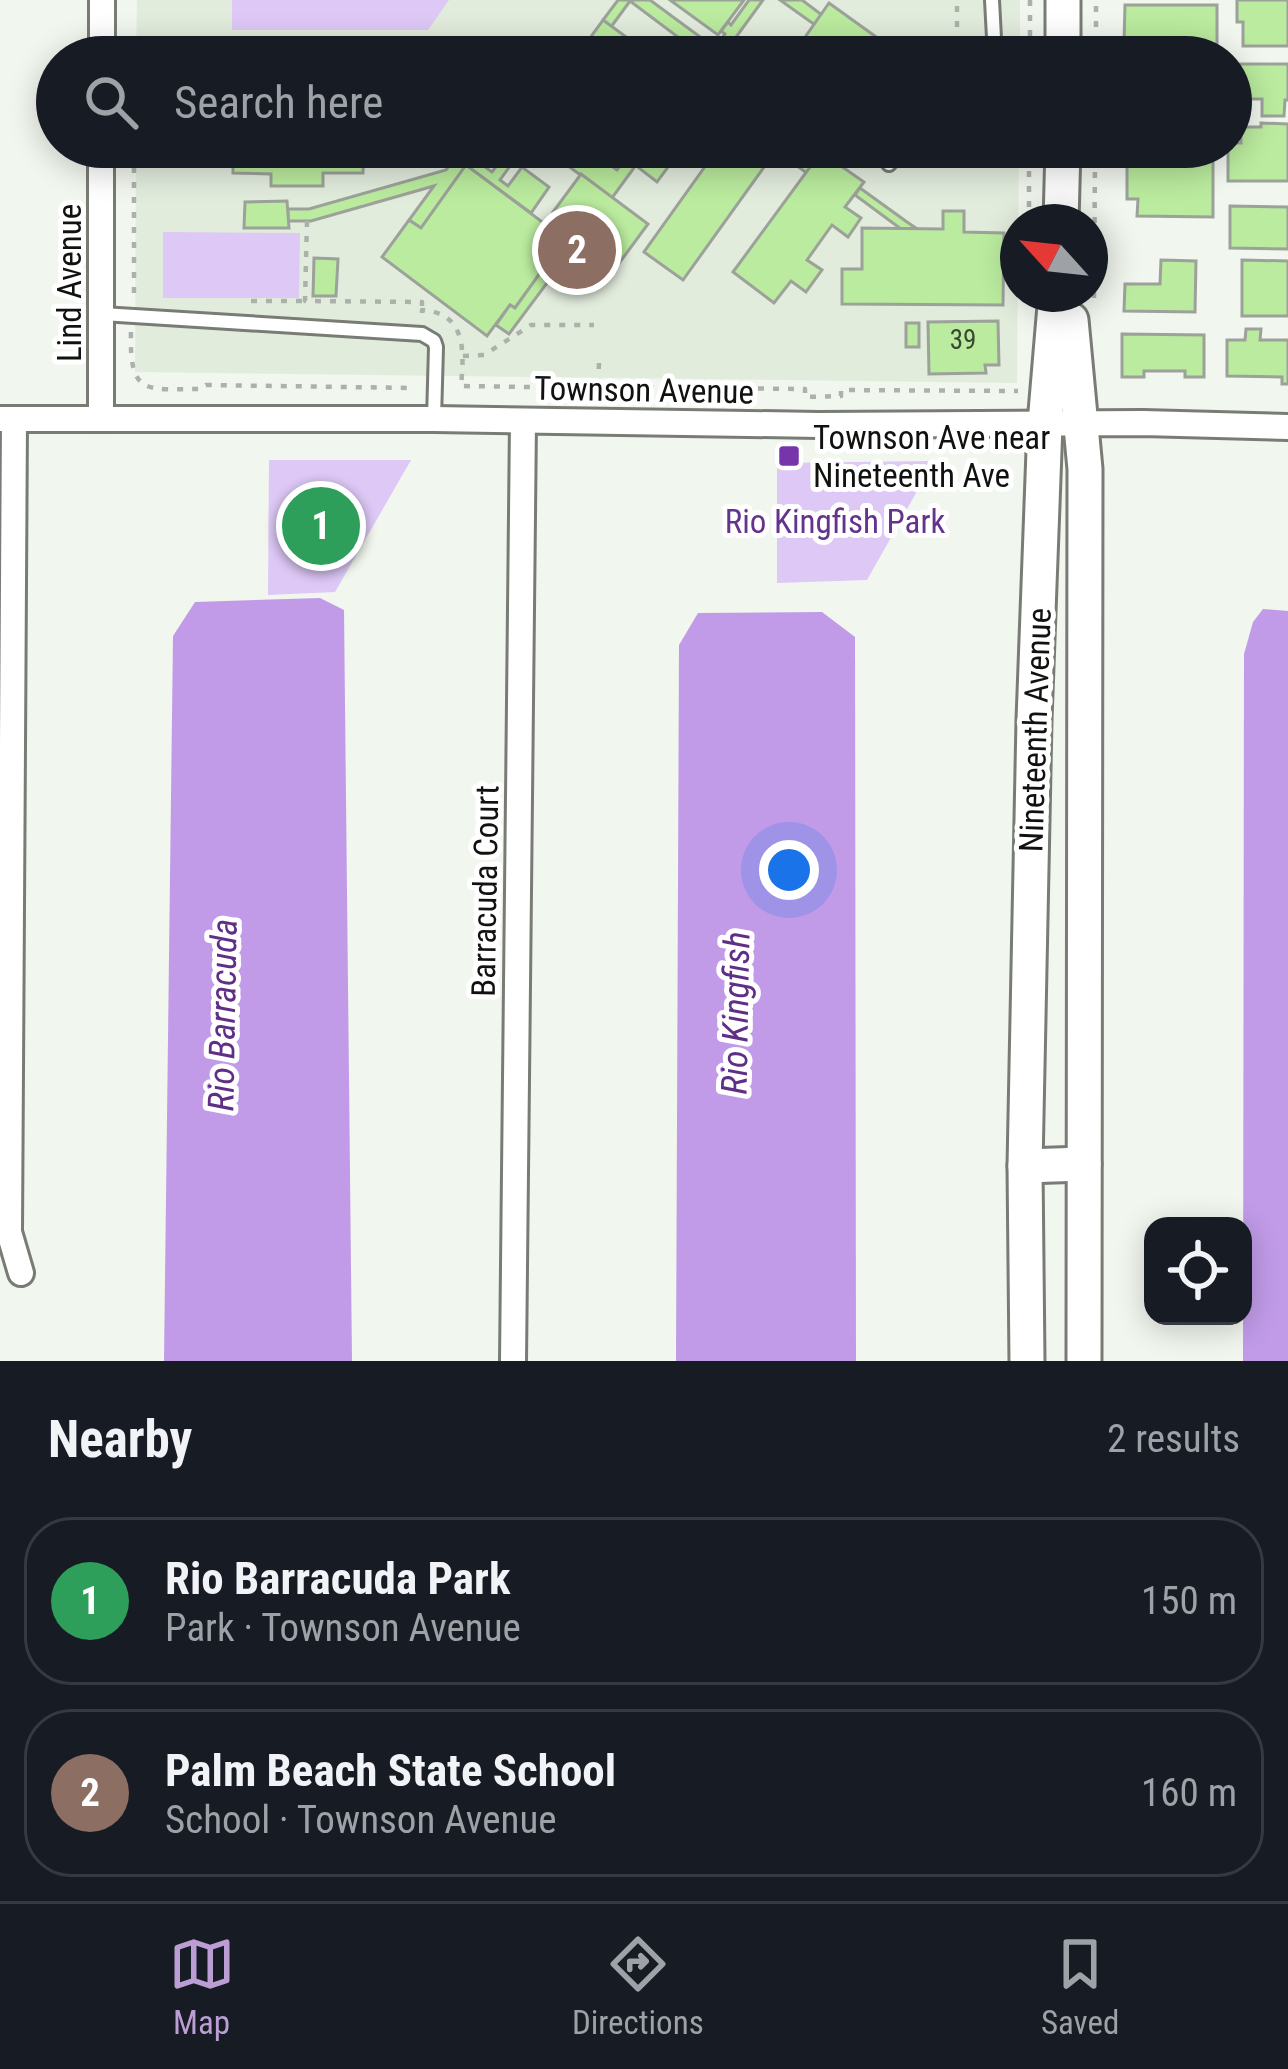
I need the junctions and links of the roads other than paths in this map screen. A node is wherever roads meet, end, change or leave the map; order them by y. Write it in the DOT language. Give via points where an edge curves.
graph roads {
  1 [pos="102,0"];
  2 [pos="992,0"];
  3 [pos="1063,0"];
  4 [pos="102,36"];
  5 [pos="994,36"];
  6 [pos="1063,36"];
  7 [pos="101,168"];
  8 [pos="1063,168"];
  9 [pos="1062,204"];
  10 [pos="1054,312"];
  11 [pos="1082,312"];
  12 [pos="100,314"];
  13 [pos="7,419"];
  14 [pos="100,419"];
  15 [pos="434,419"];
  16 [pos="523,421"];
  17 [pos="1045,424"];
  18 [pos="1081,424"];
  19 [pos="1288,427"];
  20 [pos="1084,1164"];
  21 [pos="1024,1166"];
  22 [pos="21,1274"];
  23 [pos="513,1361"];
  24 [pos="1027,1361"];
  25 [pos="1084,1361"];
  1 -- 4 [label="street"];
  2 -- 5 [label="lane"];
  3 -- 6 [label="main road"];
  7 -- 12 [label="street, Lind Avenue"];
  8 -- 9 [label="main road"];
  10 -- 17 [label="main road, Nineteenth Avenue"];
  11 -- 18 [label="main road, Nineteenth Avenue"];
  12 -- 14 [label="street, Lind Avenue"];
  12 -- 15 [label="lane" via="422,334 436,347"];
  13 -- 14 [label="street, Townson Avenue"];
  13 -- 22 [label="street" via="9,1232"];
  14 -- 15 [label="street, Townson Avenue"];
  15 -- 16 [label="street, Townson Avenue"];
  16 -- 17 [label="street, Townson Avenue"];
  16 -- 23 [label="street, Barracuda Court"];
  17 -- 18 [label="street, Townson Avenue"];
  17 -- 21 [label="main road, Nineteenth Avenue"];
  18 -- 19 [label="street, Townson Avenue"];
  18 -- 20 [label="main road, Nineteenth Avenue"];
  20 -- 21 [label="main road"];
  20 -- 25 [label="main road, Nineteenth Avenue"];
  21 -- 24 [label="main road, Nineteenth Avenue"];
}
